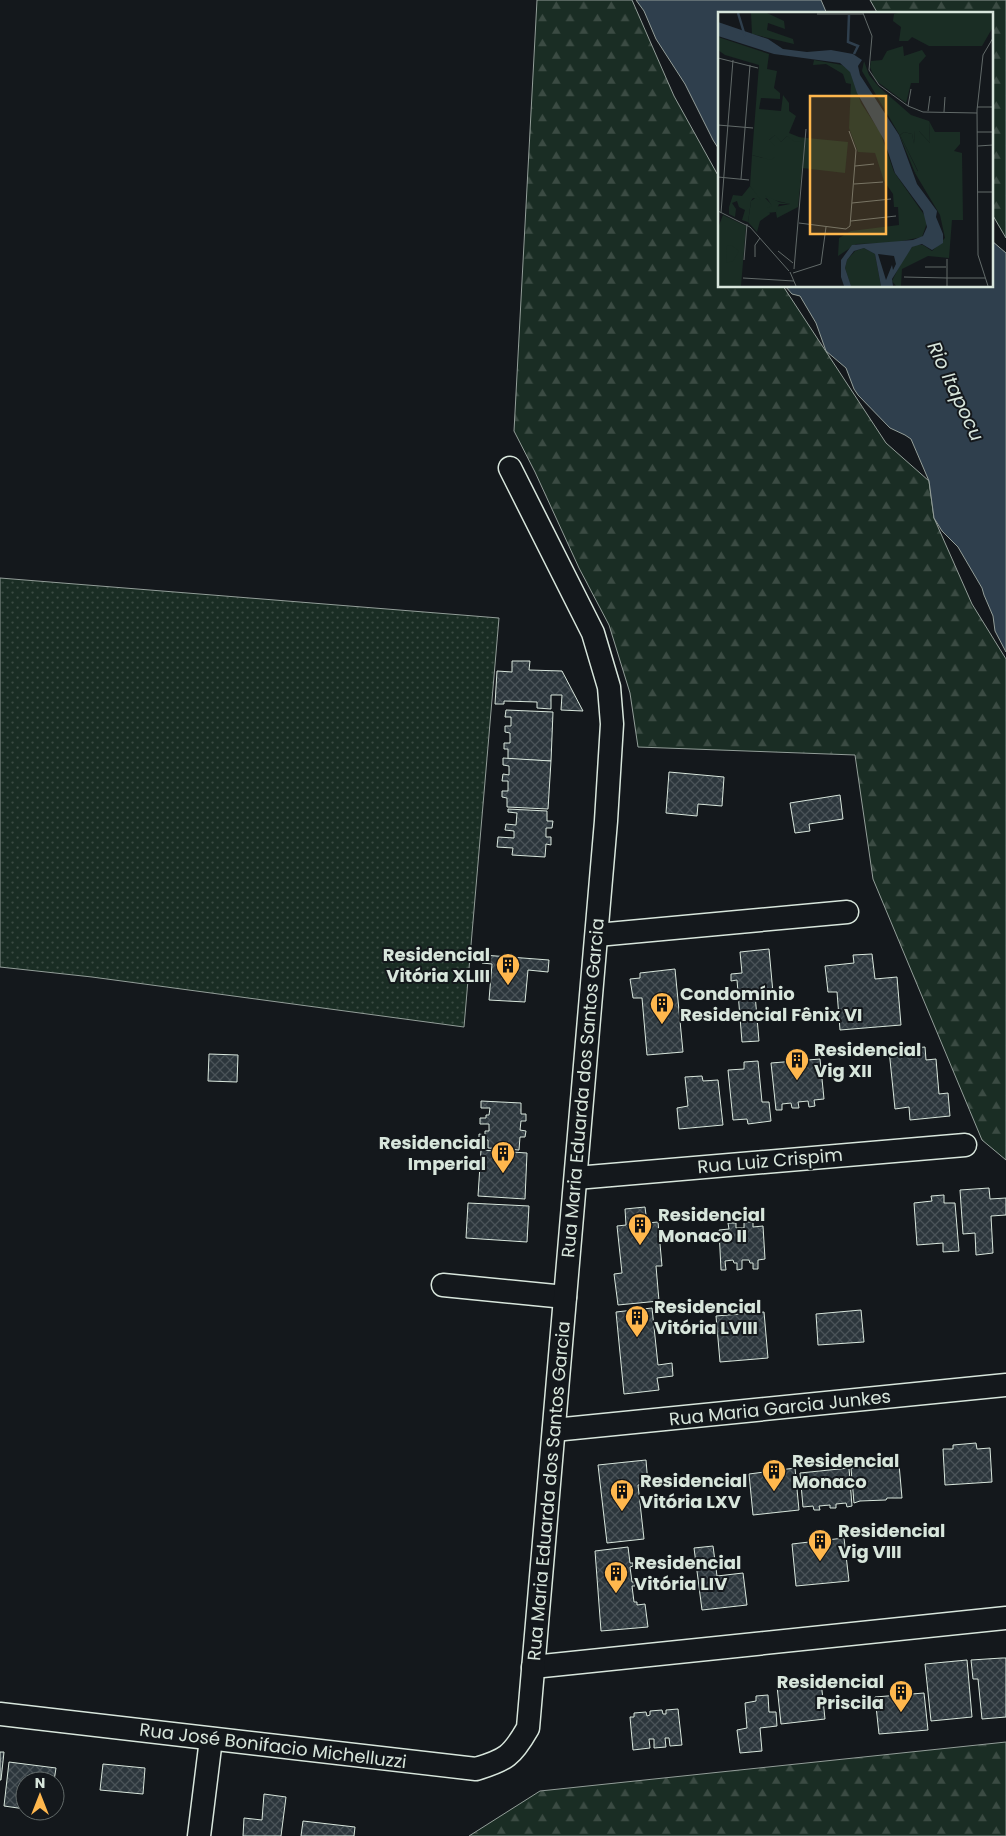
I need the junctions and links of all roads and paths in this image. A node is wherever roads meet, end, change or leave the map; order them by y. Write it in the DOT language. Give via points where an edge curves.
graph roads {
  1 [pos="510,468"];
  2 [pos="846,912"];
  3 [pos="597,935"];
  4 [pos="965,1145"];
  5 [pos="576,1178"];
  6 [pos="443,1284"];
  7 [pos="565,1297"];
  8 [pos="1006,1385"];
  9 [pos="554,1430"];
  10 [pos="1006,1618"];
  11 [pos="533,1667"];
  12 [pos="0,1714"];
  13 [pos="528,1728"];
  14 [pos="211,1739"];
  15 [pos="199,1836"];
  1 -- 3 [label="street, Rua Maria Eduarda dos Santos Garcia" via="593,633 609,687 611,762"];
  2 -- 3 [label="street"];
  3 -- 5 [label="street, Rua Maria Eduarda dos Santos Garcia"];
  4 -- 5 [label="street, Rua Luiz Crispim"];
  5 -- 7 [label="street, Rua Maria Eduarda dos Santos Garcia"];
  6 -- 7 [label="street"];
  7 -- 9 [label="street, Rua Maria Eduarda dos Santos Garcia"];
  8 -- 9 [label="street, Rua Maria Garcia Junkes"];
  9 -- 11 [label="street, Rua Maria Eduarda dos Santos Garcia"];
  10 -- 11 [label="street"];
  11 -- 13 [label="street, Rua Maria Eduarda dos Santos Garcia"];
  12 -- 14 [label="street, Rua José Bonifacio Michelluzzi"];
  13 -- 14 [label="street, Rua José Bonifacio Michelluzzi" via="517,1748 500,1762 476,1769"];
  14 -- 15 [label="street"];
}
